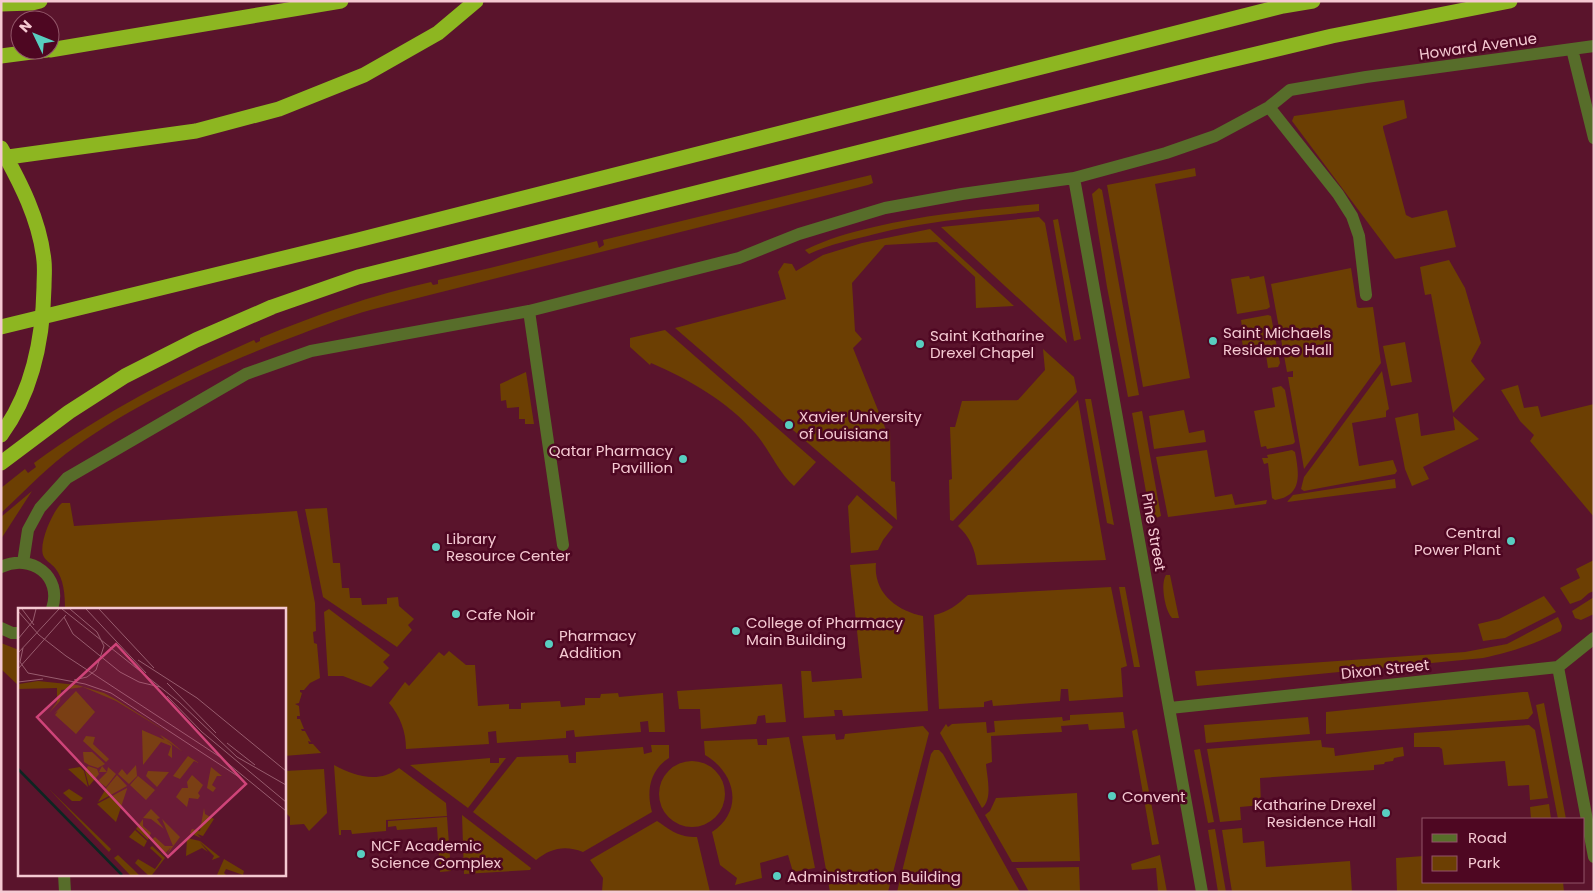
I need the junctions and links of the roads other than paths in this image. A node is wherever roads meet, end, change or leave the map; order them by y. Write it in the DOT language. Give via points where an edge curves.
graph roads {
  1 [pos="40,1"];
  2 [pos="341,1"];
  3 [pos="476,1"];
  4 [pos="1313,1"];
  5 [pos="1510,1"];
  6 [pos="1,4"];
  7 [pos="1594,46"];
  8 [pos="60,48"];
  9 [pos="1572,49"];
  10 [pos="1269,107"];
  11 [pos="1594,138"];
  12 [pos="1,148"];
  13 [pos="1,158"];
  14 [pos="1074,178"];
  15 [pos="1366,295"];
  16 [pos="529,311"];
  17 [pos="1,327"];
  18 [pos="1,435"];
  19 [pos="1,463"];
  20 [pos="563,545"];
  21 [pos="24,562"];
  22 [pos="1,567"];
  23 [pos="52,608"];
  24 [pos="1,628"];
  25 [pos="18,633"];
  26 [pos="1594,638"];
  27 [pos="1558,667"];
  28 [pos="1170,708"];
  29 [pos="1594,857"];
  30 [pos="64,876"];
  31 [pos="65,892"];
  32 [pos="1202,892"];
  1 -- 6 [label="highway"];
  2 -- 8 [label="highway"];
  3 -- 13 [label="highway" via="438,33 364,75 279,109 196,131"];
  4 -- 17 [label="highway"];
  5 -- 19 [label="highway" via="1248,56 358,277 272,307 196,340 134,372 69,412"];
  7 -- 9 [label="street, Howard Avenue"];
  9 -- 10 [label="street, Howard Avenue" via="1290,90"];
  9 -- 11 [label="street"];
  10 -- 14 [label="street, Howard Avenue" via="1214,136"];
  10 -- 15 [label="street" via="1352,216 1360,236"];
  12 -- 18 [label="highway" via="22,184 44,261 43,314 35,363 14,418"];
  14 -- 16 [label="street, Howard Avenue" via="885,208 799,234 739,258"];
  14 -- 28 [label="street, Pine Street"];
  16 -- 20 [label="street"];
  16 -- 21 [label="street, Howard Avenue" via="311,351 246,374 67,478 40,508 28,530"];
  21 -- 22 [label="street"];
  21 -- 23 [label="street" via="44,572 51,581 55,592"];
  24 -- 25 [label="street"];
  26 -- 27 [label="street"];
  27 -- 28 [label="street, Dixon Street"];
  27 -- 29 [label="street"];
  28 -- 32 [label="street, Pine Street"];
  30 -- 31 [label="street"];
}
